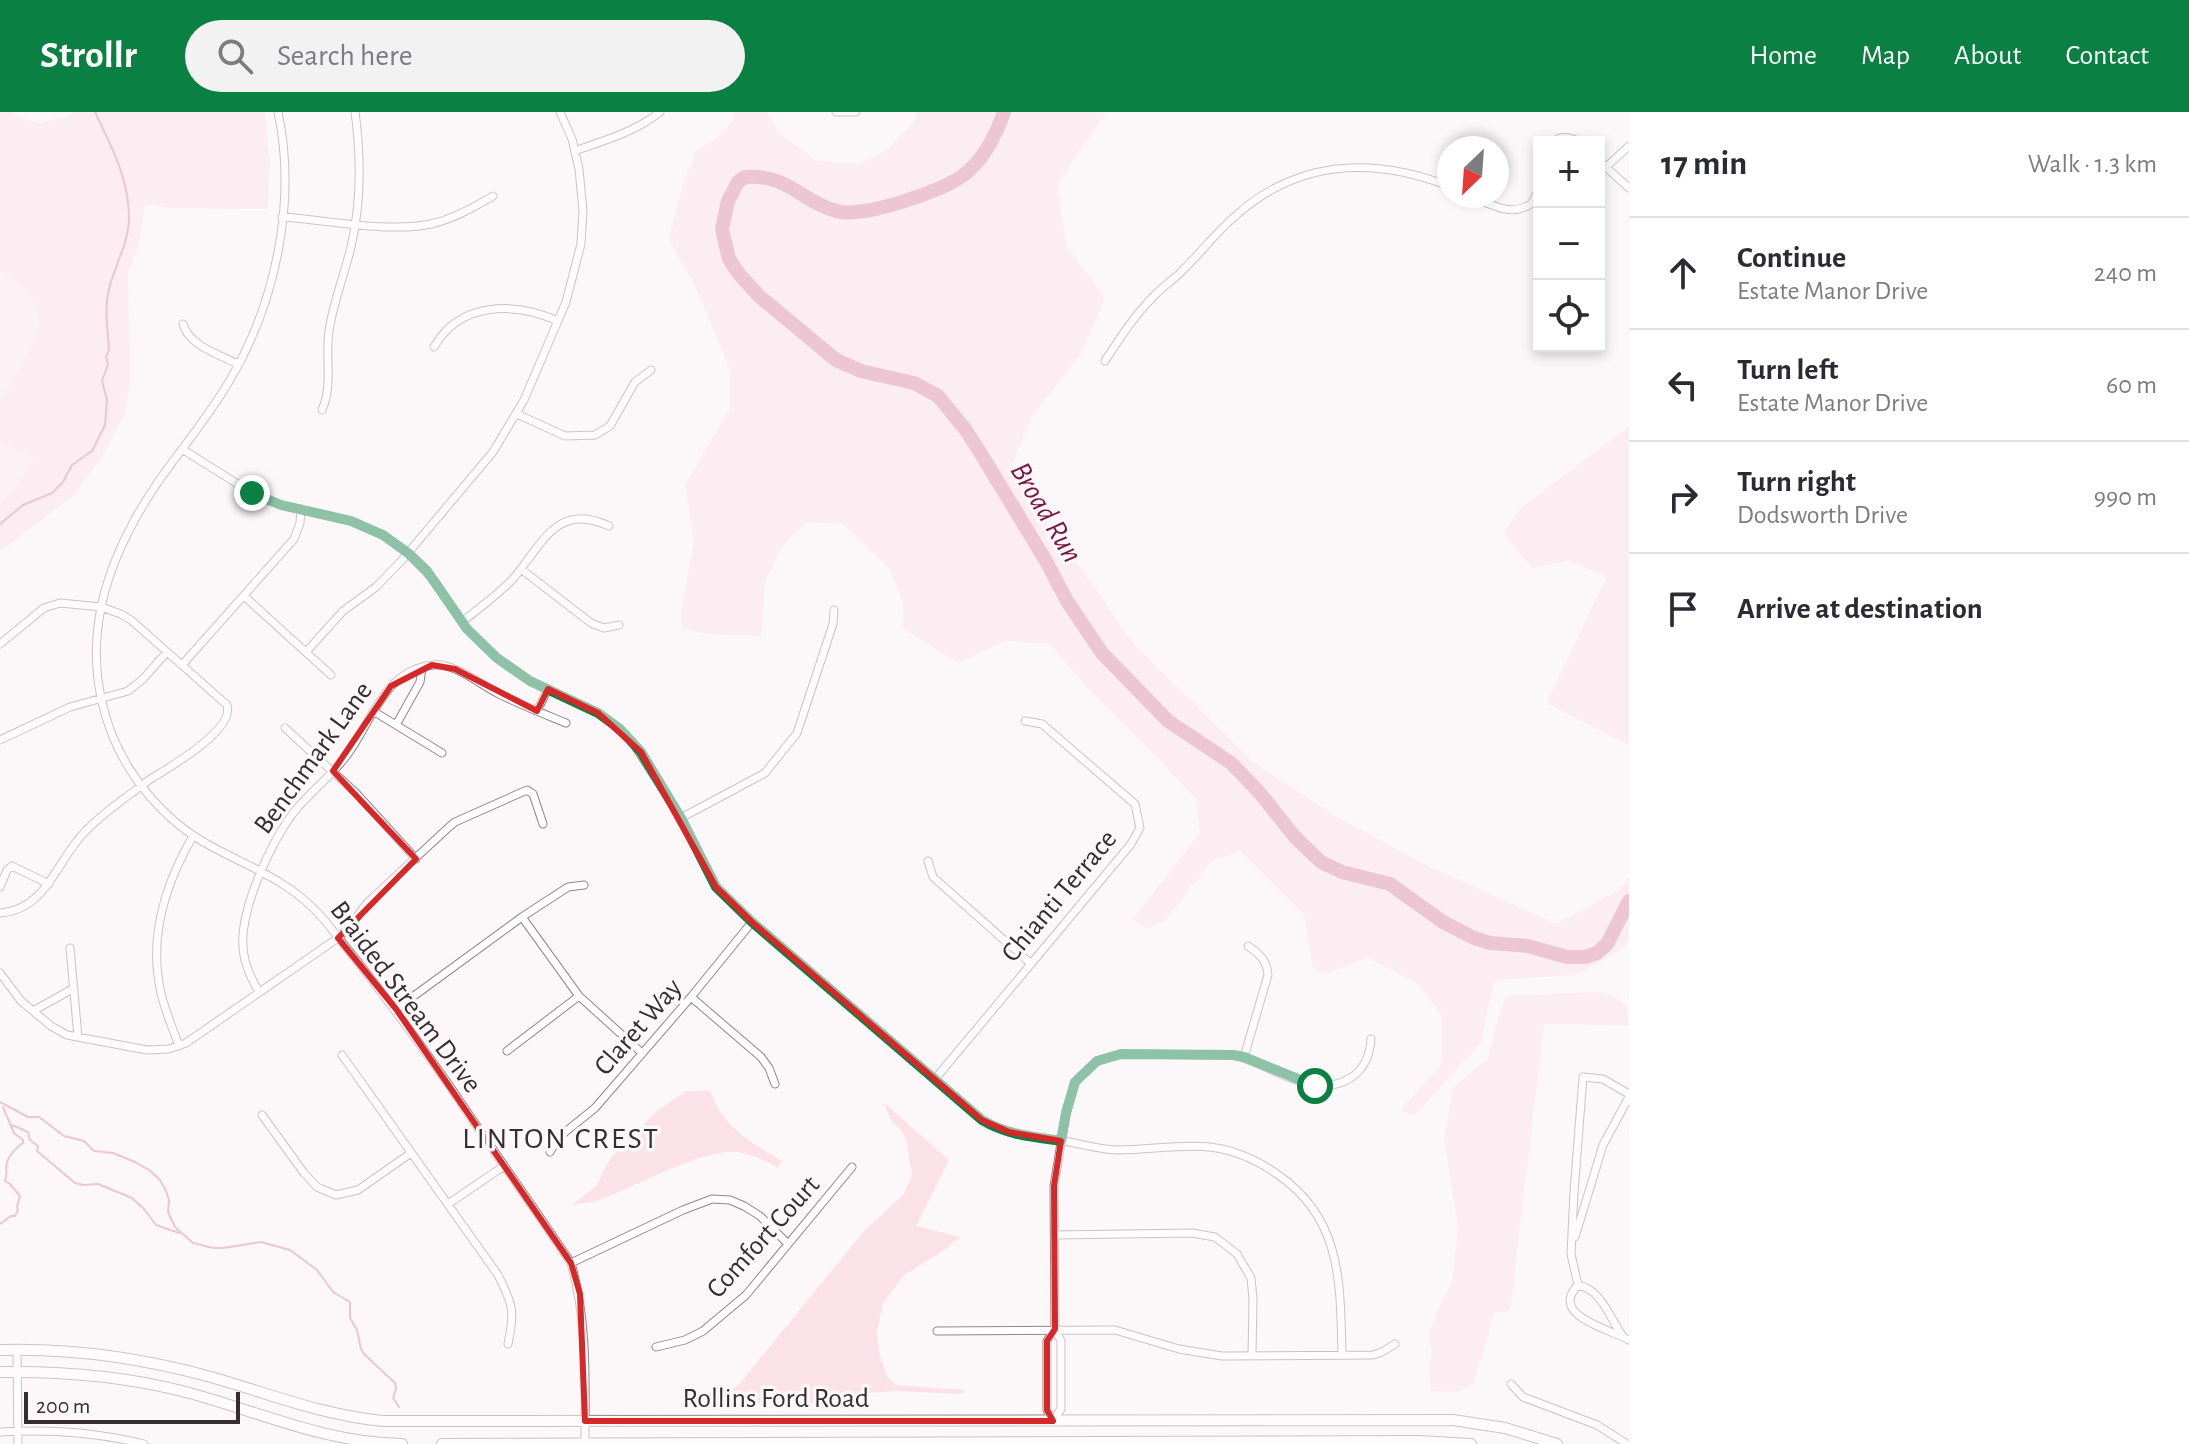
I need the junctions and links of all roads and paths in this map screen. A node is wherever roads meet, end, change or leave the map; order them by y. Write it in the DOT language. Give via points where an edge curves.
graph roads {
  1 [pos="278,112"];
  2 [pos="355,112"];
  3 [pos="560,112"];
  4 [pos="660,112"];
  5 [pos="836,112"];
  6 [pos="856,112"];
  7 [pos="1629,146"];
  8 [pos="575,151"];
  9 [pos="1606,167"];
  10 [pos="1437,182"];
  11 [pos="1629,188"];
  12 [pos="493,196"];
  13 [pos="1533,200"];
  14 [pos="1497,208"];
  15 [pos="282,217"];
  16 [pos="355,224"];
  17 [pos="558,321"];
  18 [pos="183,324"];
  19 [pos="434,347"];
  20 [pos="1105,361"];
  21 [pos="238,364"];
  22 [pos="651,370"];
  23 [pos="322,410"];
  24 [pos="517,414"];
  25 [pos="182,449"];
  26 [pos="301,509"];
  27 [pos="609,526"];
  28 [pos="408,553"];
  29 [pos="521,569"];
  30 [pos="244,596"];
  31 [pos="101,607"];
  32 [pos="834,610"];
  33 [pos="462,622"];
  34 [pos="619,625"];
  35 [pos="0,644"];
  36 [pos="167,652"];
  37 [pos="306,652"];
  38 [pos="182,665"];
  39 [pos="422,668"];
  40 [pos="331,675"];
  41 [pos="548,689"];
  42 [pos="102,699"];
  43 [pos="373,711"];
  44 [pos="537,711"];
  45 [pos="1025,721"];
  46 [pos="566,723"];
  47 [pos="396,725"];
  48 [pos="285,728"];
  49 [pos="0,740"];
  50 [pos="442,753"];
  51 [pos="333,771"];
  52 [pos="141,786"];
  53 [pos="681,818"];
  54 [pos="543,824"];
  55 [pos="193,836"];
  56 [pos="416,859"];
  57 [pos="928,861"];
  58 [pos="262,870"];
  59 [pos="49,884"];
  60 [pos="584,885"];
  61 [pos="0,887"];
  62 [pos="0,913"];
  63 [pos="522,917"];
  64 [pos="752,922"];
  65 [pos="338,938"];
  66 [pos="1248,946"];
  67 [pos="70,948"];
  68 [pos="1030,963"];
  69 [pos="0,973"];
  70 [pos="74,988"];
  71 [pos="259,992"];
  72 [pos="579,996"];
  73 [pos="691,997"];
  74 [pos="396,1009"];
  75 [pos="33,1011"];
  76 [pos="78,1037"];
  77 [pos="1371,1039"];
  78 [pos="179,1046"];
  79 [pos="507,1051"];
  80 [pos="642,1053"];
  81 [pos="342,1055"];
  82 [pos="1244,1057"];
  83 [pos="935,1079"];
  84 [pos="775,1084"];
  85 [pos="1629,1095"];
  86 [pos="262,1115"];
  87 [pos="1061,1141"];
  88 [pos="550,1152"];
  89 [pos="411,1153"];
  90 [pos="504,1166"];
  91 [pos="852,1167"];
  92 [pos="448,1204"];
  93 [pos="1055,1235"];
  94 [pos="788,1244"];
  95 [pos="1572,1247"];
  96 [pos="571,1263"];
  97 [pos="1578,1285"];
  98 [pos="1055,1329"];
  99 [pos="937,1331"];
  100 [pos="1625,1338"];
  101 [pos="508,1344"];
  102 [pos="1395,1344"];
  103 [pos="656,1347"];
  104 [pos="0,1350"];
  105 [pos="17,1350"];
  106 [pos="1342,1355"];
  107 [pos="1252,1356"];
  108 [pos="0,1372"];
  109 [pos="17,1372"];
  110 [pos="1511,1384"];
  111 [pos="585,1421"];
  112 [pos="1053,1421"];
  113 [pos="18,1431"];
  114 [pos="0,1432"];
  115 [pos="585,1443"];
  116 [pos="1052,1443"];
  117 [pos="18,1444"];
  118 [pos="144,1444"];
  119 [pos="402,1444"];
  120 [pos="442,1444"];
  121 [pos="1471,1444"];
  122 [pos="1557,1444"];
  123 [pos="1627,1444"];
  1 -- 15 [label="street, Braided Stream Drive"];
  2 -- 16 [label="street"];
  3 -- 8 [label="street"];
  4 -- 8 [label="street" via="638,128"];
  5 -- 6 [label="street"];
  7 -- 9 [label="street"];
  8 -- 17 [label="street" via="583,211 581,244"];
  9 -- 11 [label="street"];
  10 -- 20 [label="street" via="1365,166 1327,169 1281,185 1232,219 1154,295"];
  12 -- 16 [label="street" via="430,224"];
  13 -- 14 [label="street" via="1523,209"];
  15 -- 16 [label="street"];
  15 -- 21 [label="street, Braided Stream Drive" via="270,286"];
  16 -- 23 [label="street" via="330,326 328,397"];
  17 -- 19 [label="street" via="522,309 485,309 453,325"];
  17 -- 24 [label="street"];
  18 -- 21 [label="street" via="195,341"];
  21 -- 25 [label="street, Braided Stream Drive"];
  22 -- 24 [label="street" via="635,382 610,426 595,435 565,436"];
  24 -- 28 [label="street" via="493,452"];
  25 -- 26 [label="street" via="252,493"];
  25 -- 31 [label="street, Braided Stream Drive" via="128,529"];
  26 -- 28 [label="street" via="368,527"];
  26 -- 30 [label="street" via="294,539"];
  27 -- 29 [label="street" via="590,519 562,524 543,537"];
  28 -- 33 [label="street"];
  28 -- 37 [label="street"];
  29 -- 33 [label="street"];
  29 -- 34 [label="street" via="591,623 604,628"];
  30 -- 37 [label="street"];
  30 -- 38 [label="street"];
  31 -- 35 [label="street" via="52,604"];
  31 -- 36 [label="street" via="131,620"];
  31 -- 42 [label="street, Braided Stream Drive" via="96,663"];
  32 -- 53 [label="street" via="797,733 765,773"];
  33 -- 41 [label="street" via="497,658"];
  36 -- 38 [label="street"];
  36 -- 42 [label="street" via="135,687"];
  37 -- 40 [label="street"];
  38 -- 52 [label="street" via="227,705 228,714 196,750"];
  39 -- 43 [label="street, Benchmark Lane" via="391,686"];
  39 -- 44 [label="street" via="449,667"];
  39 -- 47 [label="street"];
  41 -- 44 [label="street"];
  41 -- 53 [label="street" via="598,713 626,735"];
  42 -- 49 [label="street" via="70,707"];
  42 -- 52 [label="street, Braided Stream Drive" via="114,739"];
  43 -- 47 [label="street"];
  43 -- 51 [label="street, Benchmark Lane"];
  44 -- 46 [label="street"];
  45 -- 68 [label="street, Chianti Terrace" via="1042,724 1135,804 1140,828"];
  47 -- 50 [label="street"];
  48 -- 51 [label="street"];
  51 -- 56 [label="street"];
  51 -- 58 [label="street, Benchmark Lane" via="293,813"];
  52 -- 55 [label="street, Braided Stream Drive"];
  52 -- 59 [label="street" via="88,828"];
  53 -- 64 [label="street" via="716,887"];
  54 -- 56 [label="street" via="533,794 523,791 455,822"];
  55 -- 58 [label="street, Braided Stream Drive"];
  55 -- 78 [label="street" via="167,887 157,940 161,993"];
  56 -- 65 [label="street"];
  57 -- 68 [label="street" via="933,877"];
  58 -- 65 [label="street, Braided Stream Drive" via="303,898"];
  58 -- 71 [label="street, Benchmark Lane" via="243,938 248,972"];
  59 -- 61 [label="street" via="12,866"];
  59 -- 62 [label="street" via="28,903"];
  60 -- 63 [label="street" via="568,887"];
  63 -- 72 [label="street"];
  63 -- 74 [label="street"];
  64 -- 73 [label="street, Claret Way"];
  64 -- 83 [label="street"];
  65 -- 71 [label="street"];
  65 -- 74 [label="street, Braided Stream Drive"];
  66 -- 82 [label="street" via="1263,958 1268,975"];
  67 -- 70 [label="street"];
  68 -- 83 [label="street, Chianti Terrace"];
  69 -- 75 [label="street"];
  70 -- 75 [label="street"];
  70 -- 76 [label="street"];
  71 -- 78 [label="street"];
  72 -- 79 [label="street"];
  72 -- 80 [label="street"];
  73 -- 80 [label="street, Claret Way"];
  73 -- 84 [label="street" via="761,1057"];
  74 -- 90 [label="street, Braided Stream Drive"];
  75 -- 76 [label="street" via="58,1031"];
  76 -- 78 [label="street" via="147,1050"];
  77 -- 82 [label="street" via="1365,1064 1339,1084 1315,1086"];
  80 -- 88 [label="street, Claret Way"];
  81 -- 89 [label="street"];
  82 -- 87 [label="street" via="1121,1054 1097,1061 1075,1082"];
  83 -- 87 [label="street" via="995,1127"];
  85 -- 95 [label="street" via="1603,1145"];
  85 -- 95 [label="street" via="1603,1079 1583,1077"];
  86 -- 89 [label="street" via="304,1173 317,1187 336,1195 358,1190"];
  87 -- 93 [label="street" via="1054,1186"];
  87 -- 106 [label="street" via="1115,1150 1212,1147 1250,1158 1281,1177 1312,1207 1333,1247"];
  89 -- 92 [label="street"];
  90 -- 92 [label="street"];
  90 -- 96 [label="street, Braided Stream Drive"];
  91 -- 94 [label="street, Comfort Court"];
  92 -- 101 [label="street" via="510,1300"];
  93 -- 98 [label="street"];
  93 -- 107 [label="street" via="1215,1237 1237,1254 1251,1278"];
  94 -- 96 [label="street" via="744,1206 712,1199"];
  94 -- 103 [label="street, Comfort Court" via="746,1295 703,1331"];
  95 -- 97 [label="street"];
  96 -- 111 [label="street, Braided Stream Drive" via="580,1294"];
  97 -- 100 [label="street" via="1597,1294"];
  97 -- 100 [label="street" via="1570,1300 1577,1314"];
  98 -- 99 [label="street"];
  98 -- 107 [label="street" via="1115,1330 1179,1349"];
  98 -- 112 [label="street" via="1061,1341 1061,1409"];
  98 -- 112 [label="street" via="1047,1341 1047,1410"];
  102 -- 106 [label="street" via="1373,1355"];
  104 -- 105 [label="main road, Rollins Ford Road"];
  105 -- 109 [label="street"];
  105 -- 111 [label="main road, Rollins Ford Road" via="83,1352 162,1364 358,1419"];
  106 -- 107 [label="street"];
  108 -- 109 [label="main road"];
  109 -- 113 [label="street"];
  109 -- 119 [label="main road" via="128,1380 321,1434"];
  110 -- 123 [label="street" via="1523,1397 1597,1425"];
  111 -- 112 [label="main road, Rollins Ford Road"];
  111 -- 115 [label="street, Braided Stream Drive"];
  112 -- 116 [label="main road"];
  112 -- 122 [label="main road, Rollins Ford Road" via="1453,1420"];
  113 -- 114 [label="street"];
  113 -- 117 [label="street"];
  113 -- 118 [label="street" via="95,1434"];
  115 -- 116 [label="main road, Rollins Ford Road"];
  115 -- 120 [label="main road, Rollins Ford Road"];
  116 -- 121 [label="main road, Rollins Ford Road"];
}
